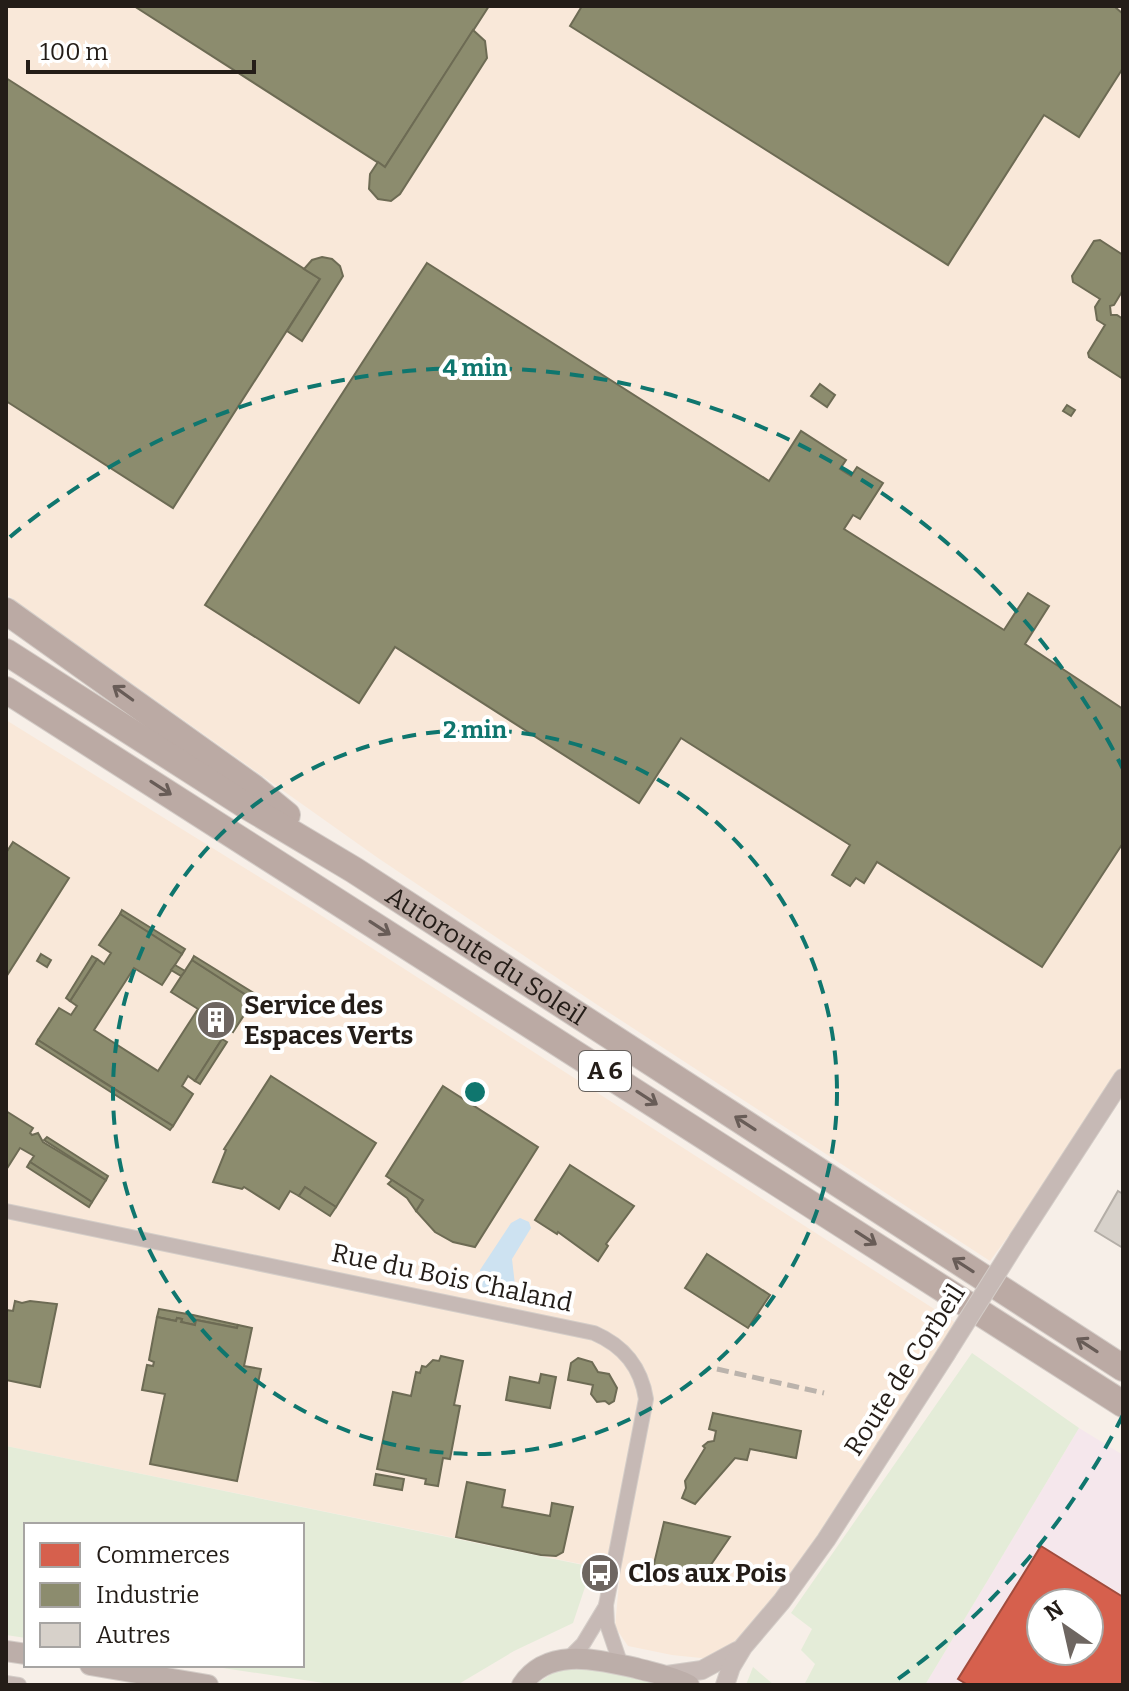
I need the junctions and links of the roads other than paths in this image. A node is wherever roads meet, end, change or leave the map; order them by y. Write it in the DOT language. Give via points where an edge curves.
graph roads {
  1 [pos="6,611"];
  2 [pos="6,652"];
  3 [pos="6,690"];
  4 [pos="354,870"];
  5 [pos="1123,1060"];
  6 [pos="1123,1078"];
  7 [pos="1100,1113"];
  8 [pos="6,1211"];
  9 [pos="1123,1368"];
  10 [pos="1123,1404"];
  11 [pos="606,1605"];
  12 [pos="743,1647"];
  13 [pos="569,1658"];
  14 [pos="621,1665"];
  15 [pos="102,1667"];
  16 [pos="667,1675"];
  17 [pos="6,1683"];
  18 [pos="520,1683"];
  19 [pos="19,1685"];
  20 [pos="208,1685"];
  21 [pos="689,1685"];
  22 [pos="725,1685"];
  4 -- 1 [label="highway, one-way" via="254,788"];
  2 -- 4 [label="highway, Autoroute du Soleil / A 6"];
  3 -- 10 [label="highway, Autoroute du Soleil / A 6, one-way"];
  9 -- 4 [label="highway, Autoroute du Soleil / A 6, one-way"];
  5 -- 7 [label="street, Route de Corbeil"];
  6 -- 7 [label="street, Route de Corbeil"];
  7 -- 12 [label="street, Route de Corbeil, bridge" via="826,1540"];
  8 -- 11 [label="street, Rue du Bois Chaland" via="611,1340 637,1369 646,1399"];
  11 -- 13 [label="street, Rue du Bois Chaland"];
  11 -- 14 [label="street, Rue du Bois Chaland" via="609,1634"];
  12 -- 16 [label="street, Route de Corbeil" via="702,1670"];
  12 -- 22 [label="street, Route de Corbeil"];
  13 -- 14 [label="main road"];
  13 -- 18 [label="main road" via="541,1667"];
  14 -- 16 [label="main road"];
  15 -- 20 [label="main road"];
  16 -- 21 [label="main road"];
  17 -- 19 [label="street"];
}
